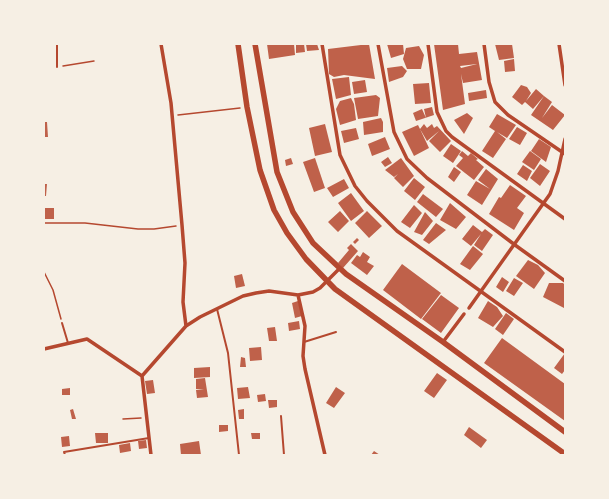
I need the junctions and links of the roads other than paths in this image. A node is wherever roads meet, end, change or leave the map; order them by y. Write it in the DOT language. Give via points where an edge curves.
graph roads {
  1 [pos="57,44"];
  2 [pos="161,44"];
  3 [pos="238,44"];
  4 [pos="255,44"];
  5 [pos="322,44"];
  6 [pos="378,44"];
  7 [pos="428,44"];
  8 [pos="484,44"];
  9 [pos="559,44"];
  10 [pos="57,67"];
  11 [pos="565,85"];
  12 [pos="565,139"];
  13 [pos="564,154"];
  14 [pos="544,204"];
  15 [pos="565,219"];
  16 [pos="515,245"];
  17 [pos="339,269"];
  18 [pos="565,281"];
  19 [pos="327,282"];
  20 [pos="481,290"];
  21 [pos="298,295"];
  22 [pos="468,308"];
  23 [pos="217,309"];
  24 [pos="464,314"];
  25 [pos="62,323"];
  26 [pos="186,326"];
  27 [pos="336,332"];
  28 [pos="304,342"];
  29 [pos="443,342"];
  30 [pos="68,343"];
  31 [pos="44,349"];
  32 [pos="565,352"];
  33 [pos="142,376"];
  34 [pos="281,416"];
  35 [pos="565,432"];
  36 [pos="149,438"];
  37 [pos="565,454"];
  38 [pos="65,455"];
  39 [pos="151,455"];
  40 [pos="239,455"];
  41 [pos="284,455"];
  42 [pos="324,455"];
  1 -- 10 [label="lane"];
  2 -- 26 [label="street" via="172,116 182,225 185,263 183,302"];
  3 -- 19 [label="main road" via="260,170 274,210 296,247"];
  4 -- 17 [label="main road" via="273,152 282,186 293,212 306,233"];
  5 -- 20 [label="street" via="336,138 355,186 380,216 397,231"];
  6 -- 16 [label="street" via="394,132 407,159 427,178"];
  7 -- 14 [label="street" via="437,112 446,131"];
  8 -- 13 [label="street" via="489,82 495,102 508,115"];
  9 -- 11 [label="street"];
  12 -- 13 [label="street"];
  13 -- 14 [label="street"];
  14 -- 15 [label="street"];
  14 -- 16 [label="street"];
  16 -- 18 [label="street"];
  16 -- 20 [label="street"];
  17 -- 19 [label="street"];
  17 -- 29 [label="main road"];
  19 -- 21 [label="street" via="313,292"];
  19 -- 37 [label="main road"];
  20 -- 22 [label="street"];
  20 -- 32 [label="street"];
  21 -- 23 [label="street" via="269,291 256,293 243,296"];
  21 -- 28 [label="street" via="305,321"];
  23 -- 26 [label="street"];
  23 -- 40 [label="lane" via="228,353"];
  24 -- 29 [label="street"];
  25 -- 30 [label="lane"];
  26 -- 33 [label="street"];
  27 -- 28 [label="lane"];
  28 -- 42 [label="street" via="303,361"];
  29 -- 35 [label="main road"];
  30 -- 31 [label="street"];
  30 -- 33 [label="street" via="90,340"];
  33 -- 36 [label="street"];
  34 -- 41 [label="lane"];
  36 -- 38 [label="lane" via="64,452"];
  36 -- 39 [label="street"];
}
